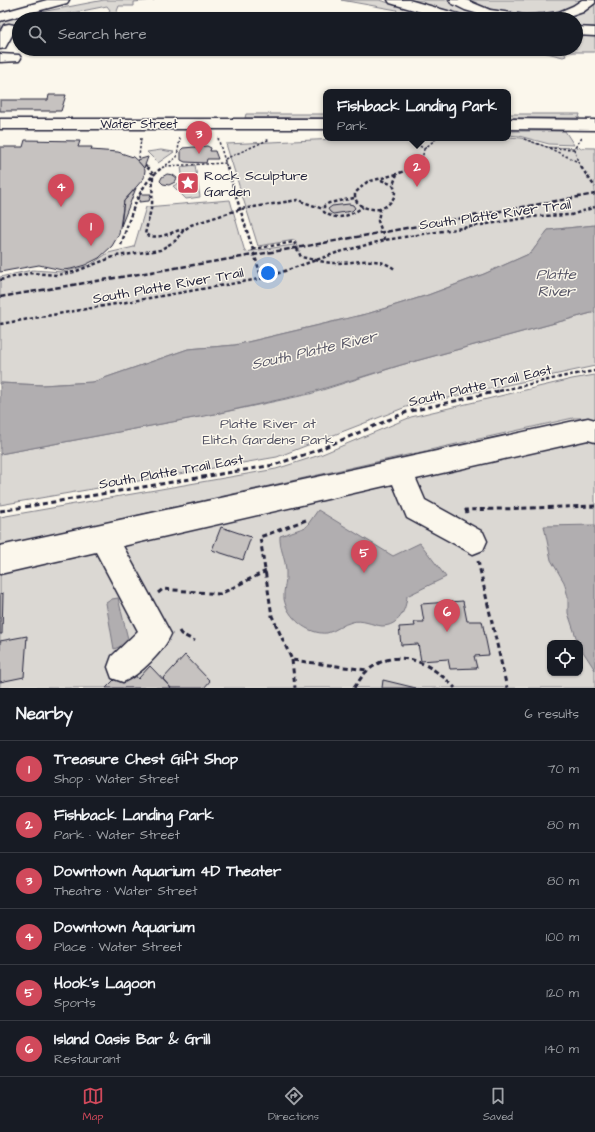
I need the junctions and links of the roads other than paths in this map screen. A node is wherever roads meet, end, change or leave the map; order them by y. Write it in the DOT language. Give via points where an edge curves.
graph roads {
  1 [pos="57,0"];
  2 [pos="62,0"];
  3 [pos="395,0"];
  4 [pos="456,0"];
  5 [pos="591,0"];
  6 [pos="0,11"];
  7 [pos="18,12"];
  8 [pos="436,12"];
  9 [pos="485,12"];
  10 [pos="573,12"];
  11 [pos="12,14"];
  12 [pos="0,17"];
  13 [pos="583,31"];
  14 [pos="595,32"];
  15 [pos="0,124"];
  16 [pos="323,124"];
  17 [pos="511,124"];
  18 [pos="565,124"];
  19 [pos="595,125"];
  20 [pos="578,141"];
  21 [pos="595,431"];
  22 [pos="400,471"];
  23 [pos="103,537"];
  24 [pos="473,541"];
  25 [pos="0,560"];
  26 [pos="123,667"];
  1 -- 6 [label="main road"];
  2 -- 7 [label="main road"];
  3 -- 8 [label="main road"];
  4 -- 9 [label="main road"];
  5 -- 10 [label="main road"];
  11 -- 12 [label="main road"];
  13 -- 14 [label="main road"];
  15 -- 16 [label="main road, Water Street" via="71,119"];
  17 -- 18 [label="main road"];
  18 -- 19 [label="main road"];
  18 -- 20 [label="main road" via="569,133"];
  21 -- 22 [label="main road" via="588,429"];
  22 -- 23 [label="main road"];
  22 -- 24 [label="main road" via="416,508"];
  23 -- 25 [label="main road"];
  23 -- 26 [label="main road" via="156,634"];
}
